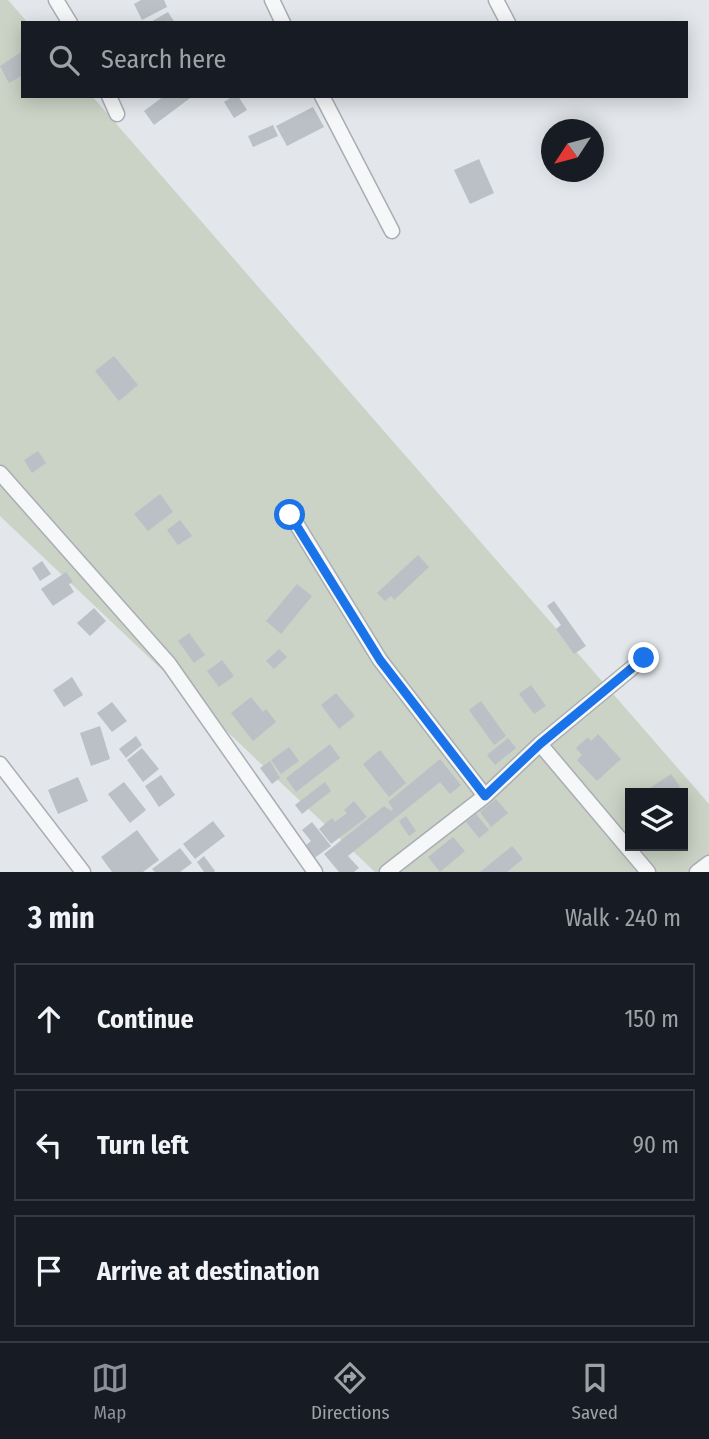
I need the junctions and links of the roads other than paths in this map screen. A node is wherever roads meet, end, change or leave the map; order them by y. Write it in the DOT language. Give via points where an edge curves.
graph roads {
  1 [pos="56,0"];
  2 [pos="271,0"];
  3 [pos="496,0"];
  4 [pos="69,21"];
  5 [pos="282,21"];
  6 [pos="507,21"];
  7 [pos="110,98"];
  8 [pos="323,98"];
  9 [pos="117,114"];
  10 [pos="392,231"];
  11 [pos="0,474"];
  12 [pos="290,515"];
  13 [pos="644,658"];
  14 [pos="540,744"];
  15 [pos="0,764"];
  16 [pos="485,796"];
  17 [pos="403,860"];
  18 [pos="709,863"];
  19 [pos="83,872"];
  20 [pos="315,872"];
  21 [pos="387,872"];
  22 [pos="413,872"];
  23 [pos="648,872"];
  24 [pos="697,872"];
  1 -- 4 [label="street"];
  2 -- 5 [label="street"];
  3 -- 6 [label="street"];
  7 -- 9 [label="street"];
  8 -- 10 [label="street"];
  11 -- 20 [label="street" via="169,664"];
  12 -- 16 [label="street" via="380,660"];
  13 -- 14 [label="street"];
  14 -- 16 [label="street"];
  14 -- 23 [label="street"];
  15 -- 19 [label="street"];
  16 -- 17 [label="street"];
  17 -- 21 [label="street"];
  17 -- 22 [label="street"];
  18 -- 24 [label="street"];
}
